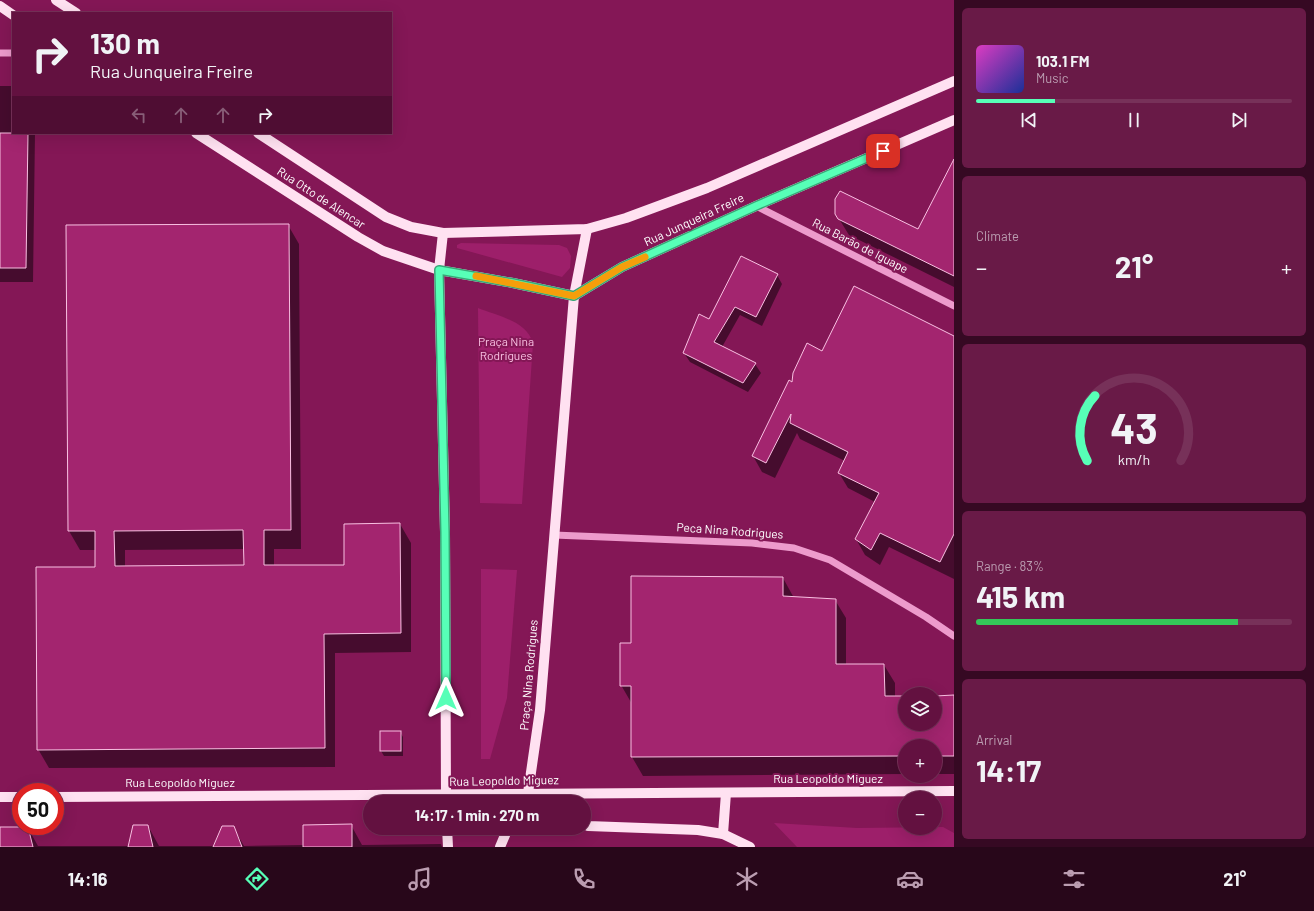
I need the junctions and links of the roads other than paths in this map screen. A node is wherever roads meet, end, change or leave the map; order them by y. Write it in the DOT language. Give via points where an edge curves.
graph roads {
  1 [pos="56,0"];
  2 [pos="0,6"];
  3 [pos="74,12"];
  4 [pos="12,14"];
  5 [pos="0,53"];
  6 [pos="12,53"];
  7 [pos="954,81"];
  8 [pos="954,120"];
  9 [pos="198,134"];
  10 [pos="260,134"];
  11 [pos="756,206"];
  12 [pos="587,229"];
  13 [pos="443,233"];
  14 [pos="439,270"];
  15 [pos="574,296"];
  16 [pos="954,306"];
  17 [pos="554,536"];
  18 [pos="954,636"];
  19 [pos="954,791"];
  20 [pos="726,793"];
  21 [pos="446,795"];
  22 [pos="526,795"];
  23 [pos="591,796"];
  24 [pos="0,797"];
  25 [pos="12,797"];
  26 [pos="64,797"];
  27 [pos="363,799"];
  28 [pos="591,826"];
  29 [pos="724,834"];
  30 [pos="447,835"];
  31 [pos="505,835"];
  32 [pos="448,847"];
  33 [pos="500,847"];
  34 [pos="750,847"];
  1 -- 3 [label="main road"];
  2 -- 4 [label="main road"];
  5 -- 6 [label="street"];
  7 -- 12 [label="main road, Rua Junqueira Freire" via="707,188 626,218"];
  8 -- 11 [label="main road, Rua Junqueira Freire"];
  9 -- 14 [label="main road, Rua Otto de Alencar" via="358,237 383,251"];
  10 -- 13 [label="main road, Rua Otto de Alencar" via="386,217 411,227"];
  11 -- 15 [label="main road, Rua Junqueira Freire" via="622,267"];
  11 -- 16 [label="street, Rua Barão de Iguape"];
  12 -- 13 [label="main road, Rua Junqueira Freire"];
  12 -- 15 [label="main road"];
  13 -- 14 [label="main road"];
  14 -- 15 [label="main road"];
  14 -- 21 [label="main road" via="445,532"];
  15 -- 17 [label="main road, Praça Nina Rodrigues"];
  17 -- 18 [label="street, Peca Nina Rodrigues" via="752,543 794,548 830,560"];
  17 -- 22 [label="main road, Praça Nina Rodrigues" via="540,710"];
  19 -- 20 [label="main road, Rua Leopoldo Miguez"];
  20 -- 23 [label="main road, Rua Leopoldo Miguez"];
  20 -- 29 [label="main road"];
  24 -- 25 [label="main road"];
  26 -- 27 [label="main road, Rua Leopoldo Miguez"];
  28 -- 29 [label="main road" via="698,830"];
  29 -- 34 [label="main road"];
  30 -- 32 [label="main road"];
  31 -- 33 [label="main road"];
}
